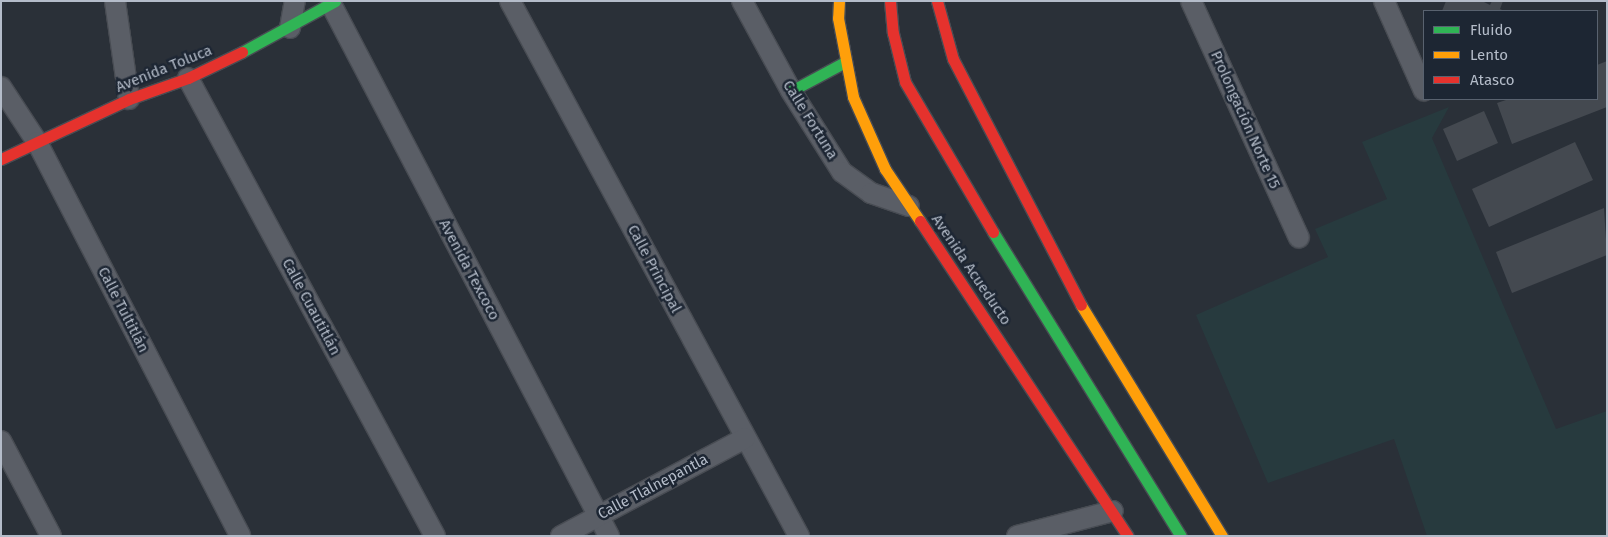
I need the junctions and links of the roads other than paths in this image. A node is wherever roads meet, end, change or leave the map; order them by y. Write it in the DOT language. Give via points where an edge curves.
graph roads {
  1 [pos="115,1"];
  2 [pos="295,1"];
  3 [pos="510,1"];
  4 [pos="742,1"];
  5 [pos="839,1"];
  6 [pos="890,1"];
  7 [pos="937,1"];
  8 [pos="1191,1"];
  9 [pos="1384,1"];
  10 [pos="333,3"];
  11 [pos="290,28"];
  12 [pos="845,62"];
  13 [pos="188,78"];
  14 [pos="1,87"];
  15 [pos="1423,88"];
  16 [pos="791,91"];
  17 [pos="129,100"];
  18 [pos="37,142"];
  19 [pos="1,159"];
  20 [pos="909,206"];
  21 [pos="1299,238"];
  22 [pos="746,438"];
  23 [pos="1,441"];
  24 [pos="1113,511"];
  25 [pos="598,516"];
  26 [pos="51,536"];
  27 [pos="240,536"];
  28 [pos="435,536"];
  29 [pos="560,536"];
  30 [pos="609,536"];
  31 [pos="799,536"];
  32 [pos="1017,536"];
  33 [pos="1128,536"];
  34 [pos="1182,536"];
  35 [pos="1222,536"];
  1 -- 17 [label="street"];
  2 -- 11 [label="street"];
  3 -- 22 [label="street, Calle Principal"];
  4 -- 16 [label="street, Calle Fortuna"];
  5 -- 12 [label="street, Avenida Acueducto"];
  6 -- 34 [label="street" via="905,82 946,156"];
  7 -- 35 [label="street" via="953,59 1062,273"];
  8 -- 21 [label="street, Prolongación Norte 15"];
  9 -- 15 [label="street"];
  10 -- 11 [label="street, Avenida Toluca"];
  10 -- 25 [label="street, Avenida Texcoco"];
  11 -- 13 [label="street, Avenida Toluca"];
  12 -- 16 [label="street"];
  12 -- 20 [label="street, Avenida Acueducto" via="853,97 885,169"];
  13 -- 17 [label="street, Avenida Toluca"];
  13 -- 28 [label="street, Calle Cuautitlán"];
  14 -- 18 [label="street, Calle Tultitlán"];
  16 -- 20 [label="street, Calle Fortuna" via="842,172 871,193"];
  17 -- 18 [label="street, Avenida Toluca"];
  18 -- 19 [label="street, Avenida Toluca"];
  18 -- 27 [label="street, Calle Tultitlán"];
  20 -- 24 [label="street, Avenida Acueducto"];
  22 -- 25 [label="street, Calle Tlalnepantla"];
  22 -- 31 [label="street, Calle Principal"];
  23 -- 26 [label="street"];
  24 -- 32 [label="street"];
  24 -- 33 [label="street, Avenida Acueducto"];
  25 -- 29 [label="street, Calle Tlalnepantla"];
  25 -- 30 [label="street, Avenida Texcoco"];
}
